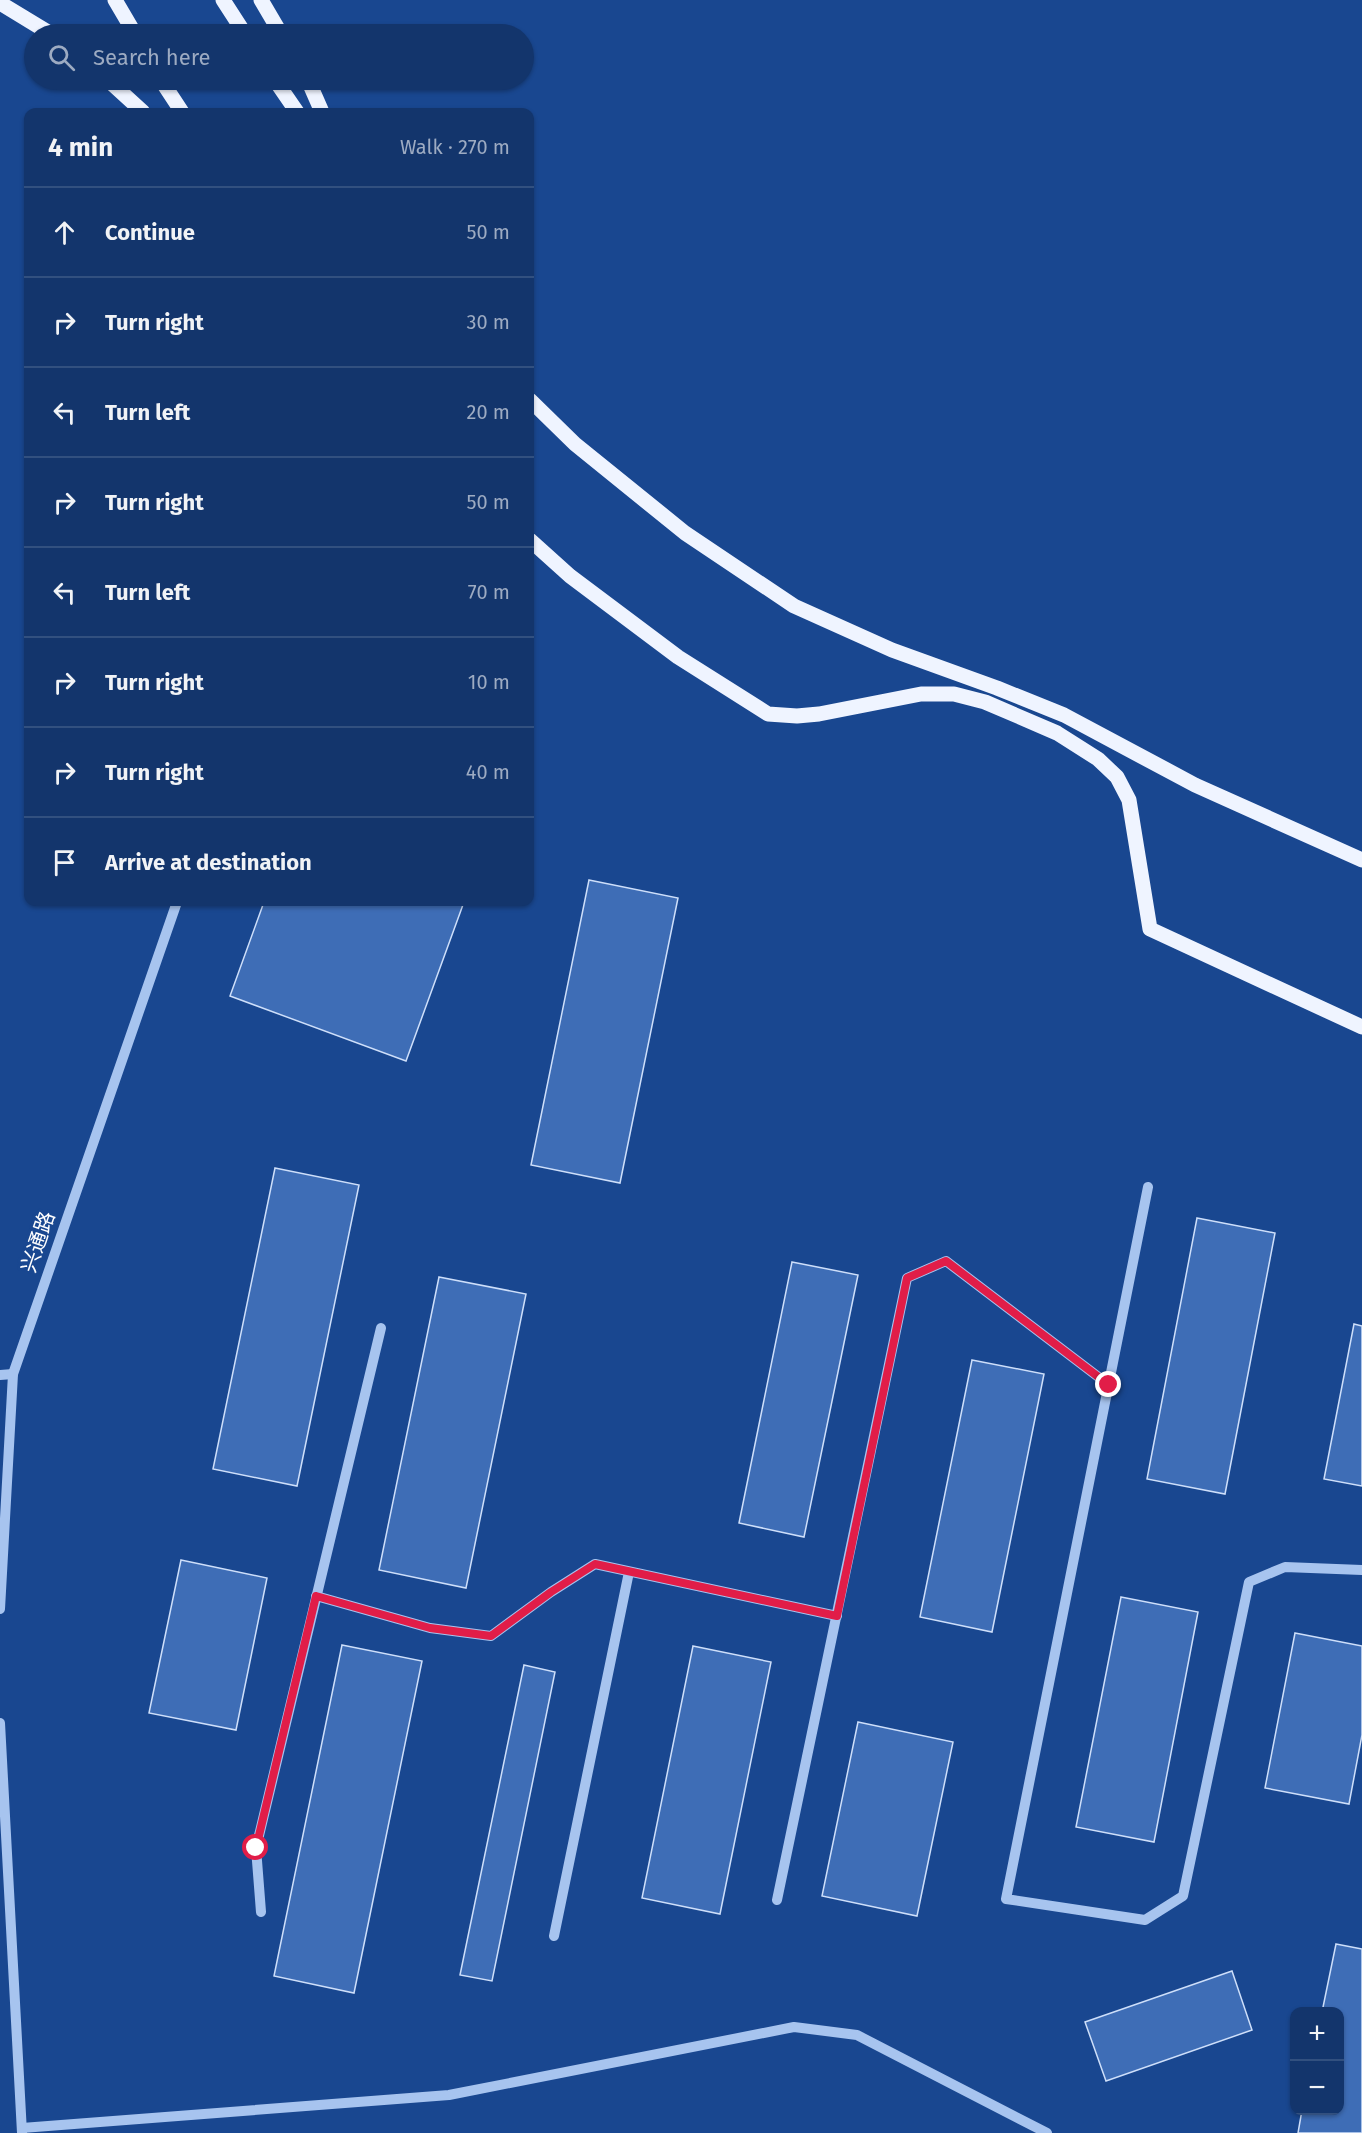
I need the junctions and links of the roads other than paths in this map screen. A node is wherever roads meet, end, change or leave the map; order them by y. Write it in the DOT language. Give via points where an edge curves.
graph roads {
  1 [pos="115,0"];
  2 [pos="223,0"];
  3 [pos="261,0"];
  4 [pos="0,3"];
  5 [pos="35,24"];
  6 [pos="129,24"];
  7 [pos="239,24"];
  8 [pos="276,24"];
  9 [pos="119,90"];
  10 [pos="168,90"];
  11 [pos="282,90"];
  12 [pos="312,90"];
  13 [pos="139,108"];
  14 [pos="179,108"];
  15 [pos="294,108"];
  16 [pos="320,108"];
  17 [pos="534,404"];
  18 [pos="534,544"];
  19 [pos="1362,860"];
  20 [pos="176,906"];
  21 [pos="1362,1027"];
  22 [pos="1148,1187"];
  23 [pos="381,1328"];
  24 [pos="13,1374"];
  25 [pos="0,1375"];
  26 [pos="1109,1385"];
  27 [pos="1362,1570"];
  28 [pos="629,1572"];
  29 [pos="316,1596"];
  30 [pos="0,1609"];
  31 [pos="837,1616"];
  32 [pos="0,1724"];
  33 [pos="777,1900"];
  34 [pos="261,1912"];
  35 [pos="554,1936"];
  36 [pos="22,2131"];
  37 [pos="1047,2133"];
  1 -- 6 [label="main road"];
  2 -- 7 [label="main road"];
  3 -- 8 [label="main road"];
  4 -- 5 [label="main road"];
  9 -- 13 [label="main road"];
  10 -- 14 [label="main road"];
  11 -- 15 [label="main road"];
  12 -- 16 [label="main road"];
  17 -- 19 [label="main road" via="575,444 685,533 794,606 892,650 1064,715 1195,784"];
  18 -- 21 [label="main road" via="570,576 678,657 768,714 819,714 921,694 954,694 985,702 1057,733 1098,759 1117,777 1130,800 1150,929"];
  20 -- 24 [label="street, 兴通路"];
  22 -- 26 [label="street"];
  23 -- 29 [label="street"];
  24 -- 25 [label="street"];
  24 -- 30 [label="street, 兴通路"];
  26 -- 27 [label="street" via="1006,1899 1145,1920 1183,1896 1249,1582 1285,1567"];
  26 -- 31 [label="street" via="946,1261 907,1278"];
  28 -- 29 [label="street" via="595,1564 491,1636 430,1628"];
  28 -- 31 [label="street"];
  28 -- 35 [label="street"];
  29 -- 34 [label="street" via="256,1848"];
  31 -- 33 [label="street"];
  32 -- 36 [label="street"];
  36 -- 37 [label="street" via="449,2095 794,2027 857,2035"];
}
